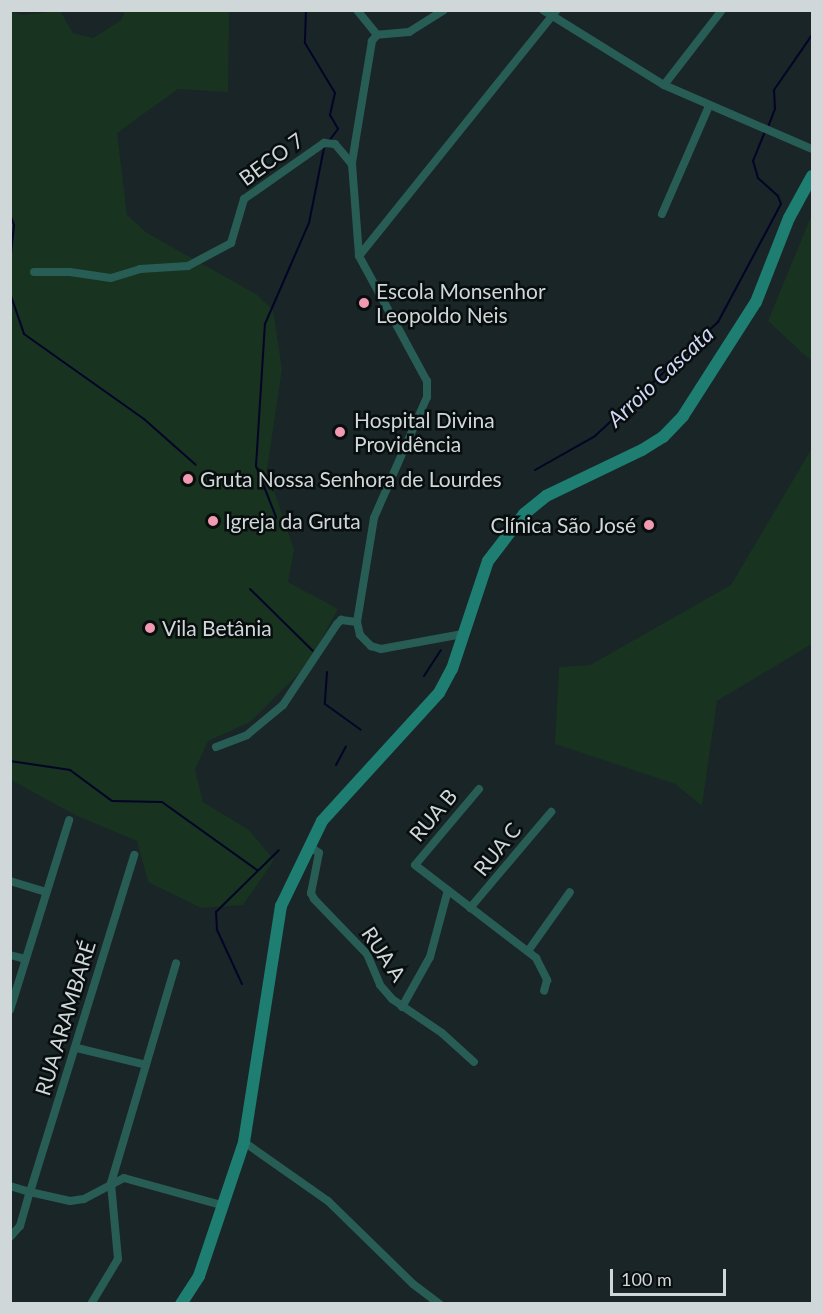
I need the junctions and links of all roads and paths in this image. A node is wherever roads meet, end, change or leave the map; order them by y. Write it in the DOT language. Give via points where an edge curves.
graph roads {
  1 [pos="357,10"];
  2 [pos="444,10"];
  3 [pos="543,10"];
  4 [pos="722,10"];
  5 [pos="555,13"];
  6 [pos="377,35"];
  7 [pos="664,85"];
  8 [pos="709,106"];
  9 [pos="813,149"];
  10 [pos="352,164"];
  11 [pos="813,176"];
  12 [pos="662,214"];
  13 [pos="359,256"];
  14 [pos="34,272"];
  15 [pos="357,622"];
  16 [pos="463,634"];
  17 [pos="216,747"];
  18 [pos="479,789"];
  19 [pos="551,812"];
  20 [pos="69,820"];
  21 [pos="309,846"];
  22 [pos="134,855"];
  23 [pos="10,881"];
  24 [pos="448,890"];
  25 [pos="46,892"];
  26 [pos="570,892"];
  27 [pos="470,908"];
  28 [pos="528,951"];
  29 [pos="10,955"];
  30 [pos="25,959"];
  31 [pos="176,963"];
  32 [pos="544,991"];
  33 [pos="402,1007"];
  34 [pos="10,1010"];
  35 [pos="76,1048"];
  36 [pos="474,1062"];
  37 [pos="146,1065"];
  38 [pos="244,1142"];
  39 [pos="111,1183"];
  40 [pos="10,1186"];
  41 [pos="30,1192"];
  42 [pos="224,1206"];
  43 [pos="10,1237"];
  44 [pos="91,1304"];
  45 [pos="181,1304"];
  46 [pos="440,1304"];
  1 -- 6 [label="street"];
  2 -- 6 [label="street" via="409,32"];
  3 -- 5 [label="street"];
  4 -- 7 [label="street"];
  5 -- 7 [label="street"];
  5 -- 13 [label="street"];
  6 -- 10 [label="street" via="372,41"];
  7 -- 8 [label="street"];
  8 -- 9 [label="street"];
  8 -- 12 [label="street"];
  10 -- 13 [label="street"];
  10 -- 14 [label="street, BECO 7" via="335,144 324,143 244,199 231,243 188,266 140,269 111,278"];
  11 -- 16 [label="main road" via="789,218 756,302 683,416 663,437 642,450 546,496 524,514 488,561"];
  13 -- 15 [label="street" via="427,381 427,397 374,518"];
  15 -- 16 [label="street" via="360,635 371,646 381,649"];
  15 -- 17 [label="street" via="341,620 337,624 283,705 248,735"];
  16 -- 21 [label="main road" via="439,693 414,726 331,811"];
  18 -- 24 [label="street, RUA B" via="415,865"];
  19 -- 27 [label="street, RUA C"];
  20 -- 25 [label="street"];
  21 -- 33 [label="street, RUA A" via="319,853 311,893 367,954 380,985"];
  21 -- 38 [label="main road" via="289,886 277,924"];
  22 -- 35 [label="street, RUA ARAMBARÉ"];
  23 -- 25 [label="street"];
  24 -- 27 [label="street"];
  24 -- 33 [label="street" via="430,957"];
  25 -- 30 [label="street"];
  26 -- 28 [label="street"];
  27 -- 28 [label="street"];
  28 -- 32 [label="street" via="543,966 547,980"];
  29 -- 30 [label="street"];
  30 -- 34 [label="street"];
  31 -- 37 [label="street"];
  33 -- 36 [label="street, RUA A"];
  35 -- 37 [label="street"];
  35 -- 41 [label="street, RUA ARAMBARÉ"];
  37 -- 39 [label="street"];
  38 -- 42 [label="main road"];
  38 -- 46 [label="street" via="321,1195 413,1284"];
  39 -- 41 [label="street" via="70,1201"];
  39 -- 42 [label="street" via="136,1179"];
  39 -- 44 [label="street" via="118,1259 103,1290"];
  40 -- 41 [label="street"];
  41 -- 43 [label="street, RUA ARAMBARÉ" via="20,1226"];
  42 -- 45 [label="main road" via="199,1276"];
}
